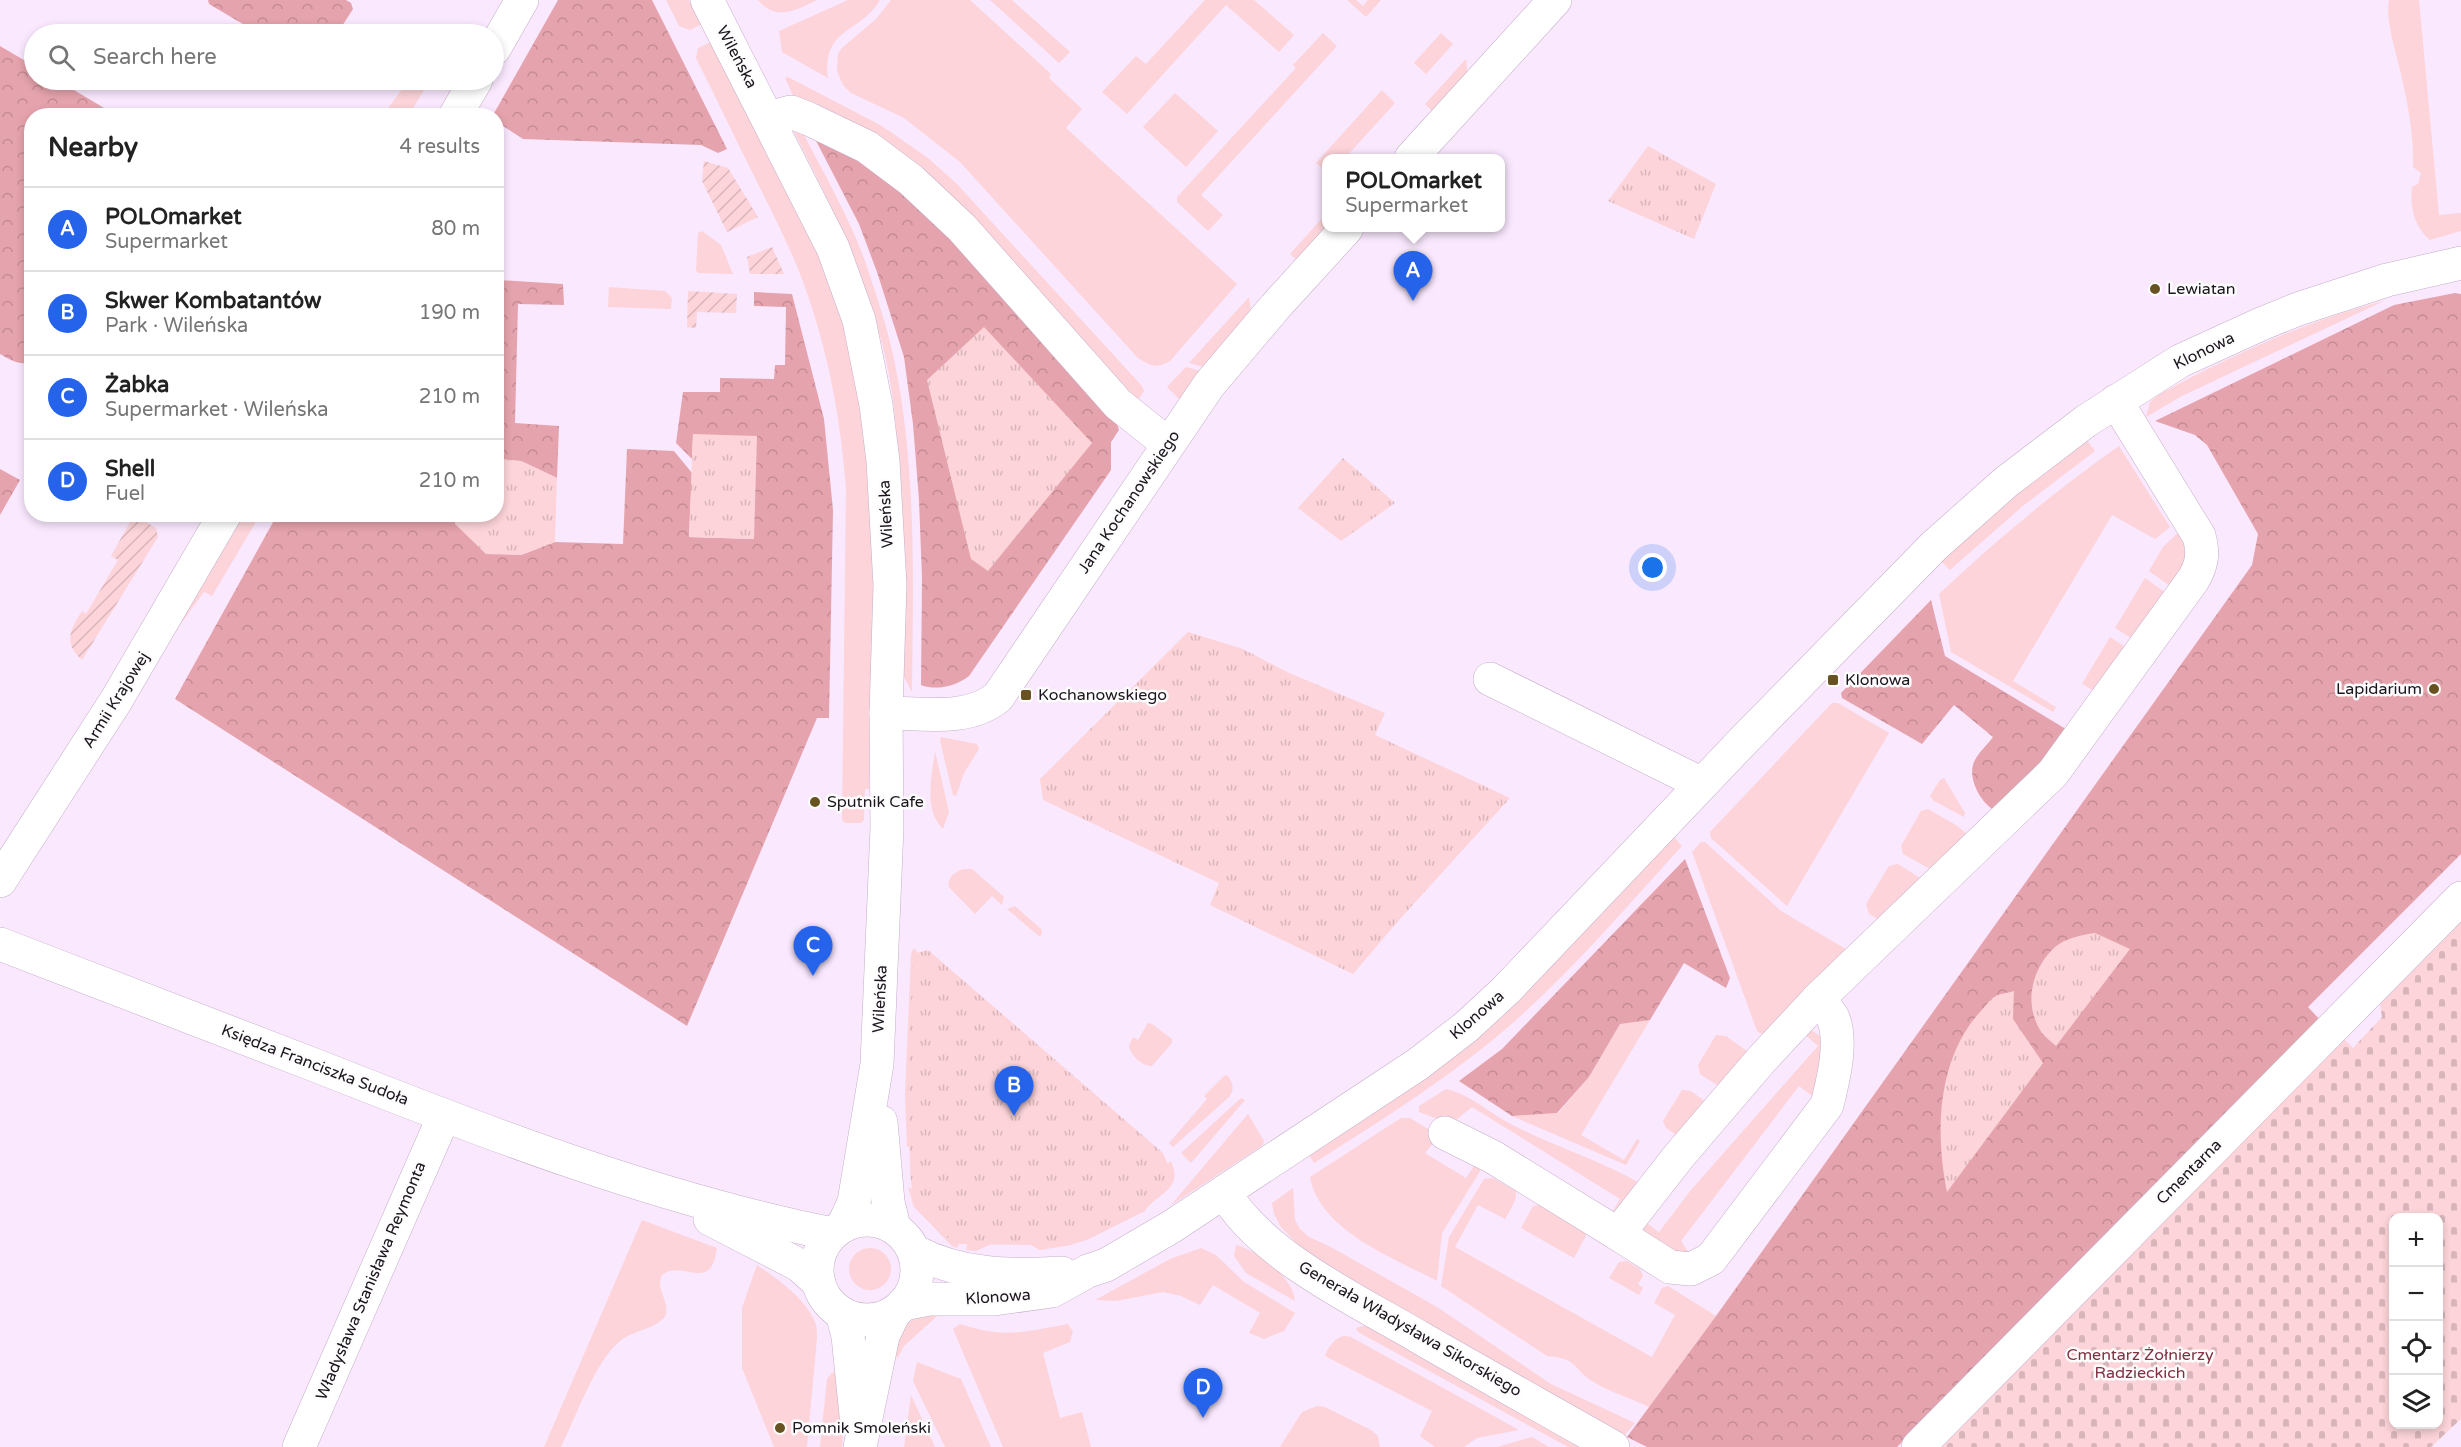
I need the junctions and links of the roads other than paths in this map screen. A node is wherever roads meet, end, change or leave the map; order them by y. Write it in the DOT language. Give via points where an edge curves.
graph roads {
  1 [pos="522,0"];
  2 [pos="707,0"];
  3 [pos="1555,0"];
  4 [pos="504,32"];
  5 [pos="470,90"];
  6 [pos="460,108"];
  7 [pos="769,118"];
  8 [pos="1416,154"];
  9 [pos="1343,232"];
  10 [pos="2460,265"];
  11 [pos="2116,401"];
  12 [pos="1168,444"];
  13 [pos="220,522"];
  14 [pos="1490,679"];
  15 [pos="886,713"];
  16 [pos="1702,784"];
  17 [pos="0,881"];
  18 [pos="2461,898"];
  19 [pos="0,944"];
  20 [pos="1818,999"];
  21 [pos="876,1064"];
  22 [pos="444,1116"];
  23 [pos="1445,1133"];
  24 [pos="632,1182"];
  25 [pos="1224,1192"];
  26 [pos="837,1230"];
  27 [pos="1618,1234"];
  28 [pos="904,1239"];
  29 [pos="1088,1271"];
  30 [pos="819,1283"];
  31 [pos="898,1308"];
  32 [pos="842,1313"];
  33 [pos="299,1447"];
  34 [pos="859,1447"];
  35 [pos="1612,1447"];
  36 [pos="1918,1447"];
  1 -- 4 [label="street"];
  2 -- 7 [label="street, Wileńska"];
  3 -- 8 [label="street"];
  5 -- 6 [label="street"];
  7 -- 12 [label="street" via="791,112 867,147 910,180 962,228 1119,404"];
  7 -- 15 [label="street, Wileńska" via="833,248 859,320 876,405 890,585"];
  9 -- 12 [label="street, Jana Kochanowskiego" via="1209,385"];
  10 -- 11 [label="street, Klonowa" via="2387,280 2271,320 2180,361"];
  11 -- 16 [label="street, Klonowa" via="1967,514"];
  11 -- 20 [label="street" via="2199,536 2203,548 2199,570 2053,773"];
  12 -- 15 [label="street, Jana Kochanowskiego" via="998,697 985,708 968,713"];
  13 -- 17 [label="street, Armii Krajowej" via="117,699"];
  14 -- 16 [label="street"];
  15 -- 21 [label="street, Wileńska" via="887,827"];
  16 -- 25 [label="street, Klonowa" via="1579,916 1466,1027 1418,1064"];
  18 -- 36 [label="street, Cmentarna"];
  19 -- 22 [label="street, Księdza Franciszka Sudoła"];
  20 -- 27 [label="street" via="1672,1164"];
  20 -- 27 [label="street" via="1833,1018 1837,1045 1827,1105 1710,1259 1691,1269 1670,1267"];
  21 -- 26 [label="street, Wileńska" via="854,1202"];
  21 -- 28 [label="street, Wileńska" via="885,1176"];
  22 -- 24 [label="street, Księdza Franciszka Sudoła"];
  22 -- 33 [label="street, Władysława Stanisława Reymonta"];
  23 -- 27 [label="street" via="1493,1157"];
  24 -- 26 [label="street, Księdza Franciszka Sudoła" via="784,1224"];
  24 -- 30 [label="street, Księdza Franciszka Sudoła" via="790,1260"];
  25 -- 29 [label="street, Klonowa" via="1107,1265"];
  25 -- 35 [label="street, Generała Władysława Sikorskiego" via="1248,1222 1312,1275"];
  26 -- 28 [label="street" via="869,1219 882,1222"];
  26 -- 30 [label="street" via="819,1256"];
  28 -- 29 [label="street, Klonowa" via="937,1263 963,1270 1007,1275"];
  28 -- 31 [label="street" via="917,1265 916,1279 911,1293"];
  29 -- 31 [label="street, Klonowa" via="1052,1291 994,1299 929,1299"];
  30 -- 32 [label="street" via="823,1295"];
  31 -- 32 [label="street" via="868,1320"];
  31 -- 34 [label="street" via="883,1336"];
  32 -- 34 [label="street" via="848,1336"];
}
